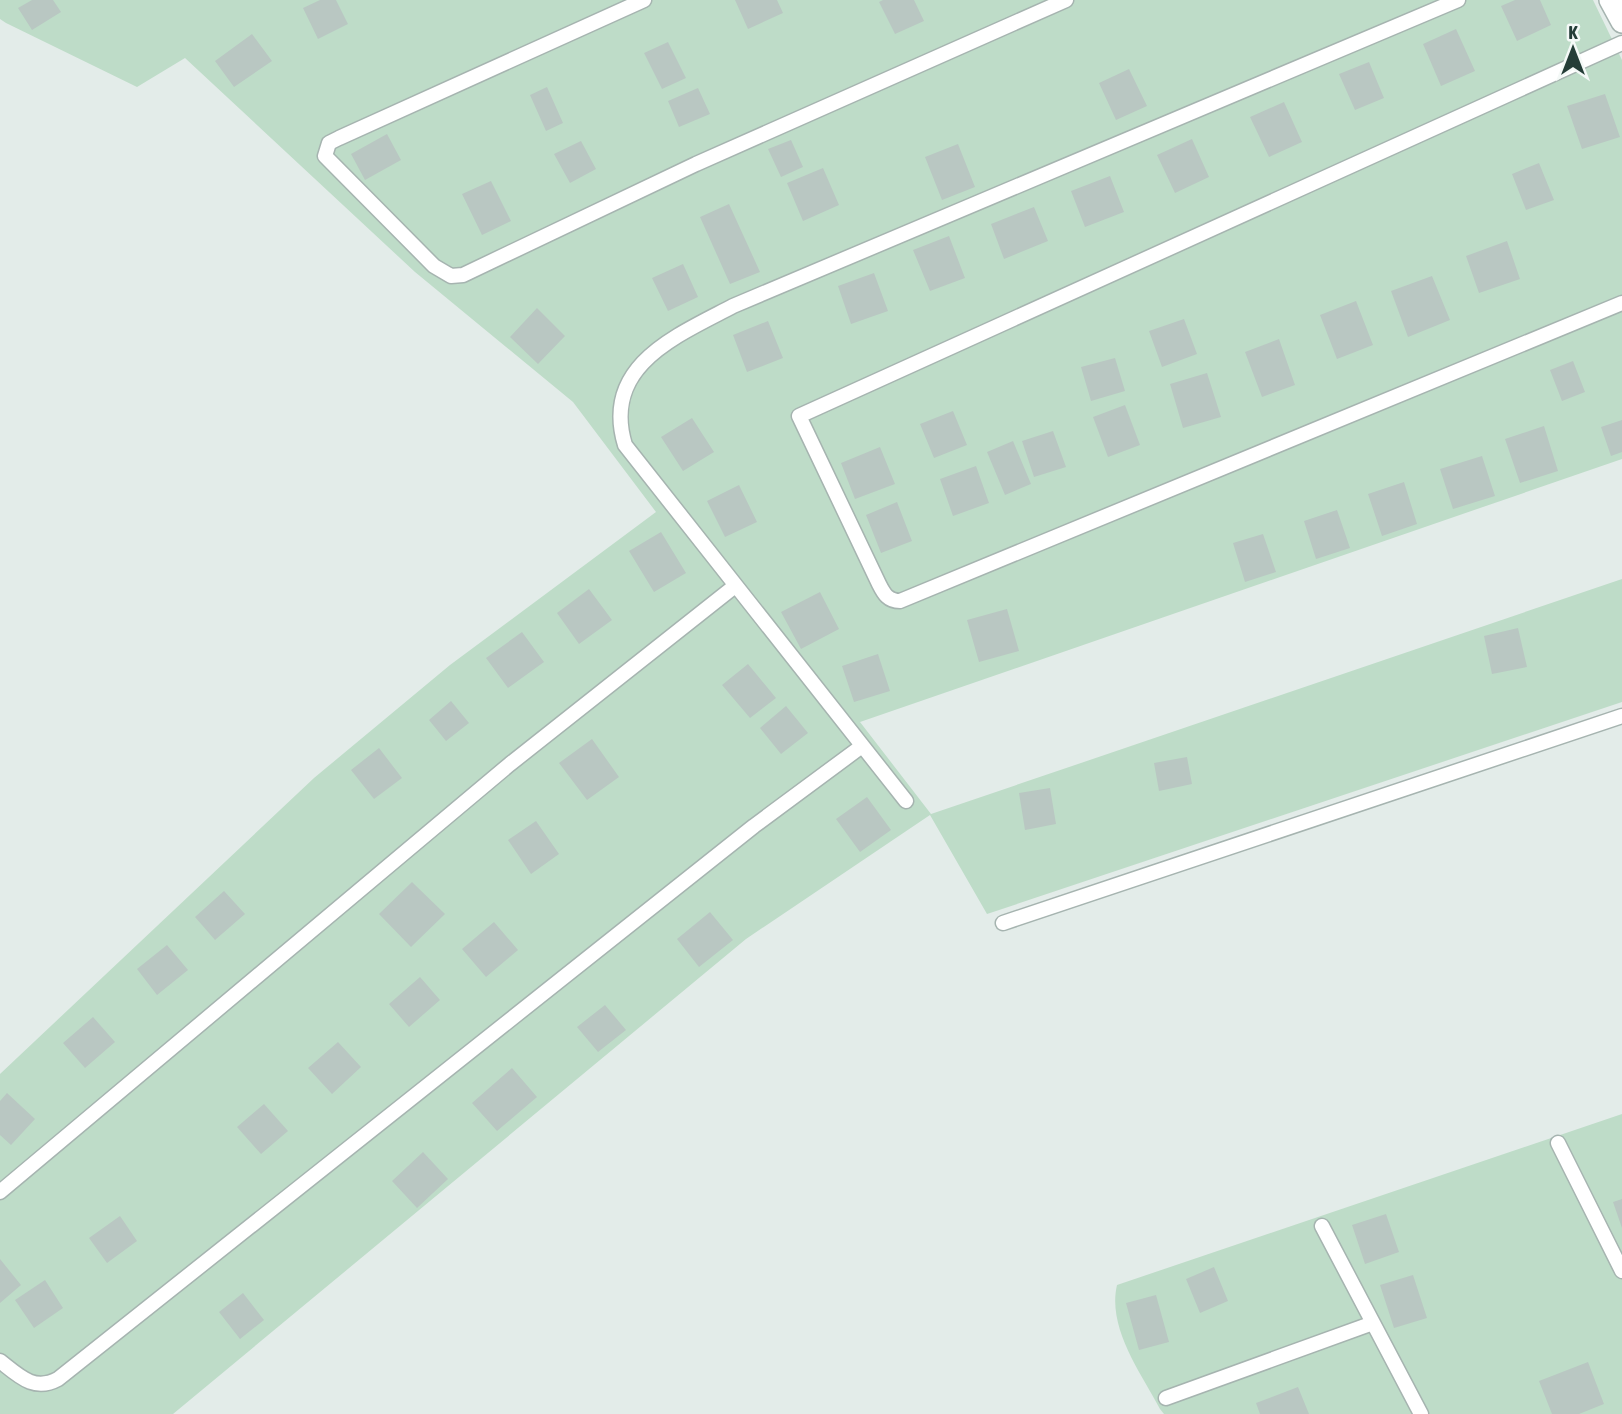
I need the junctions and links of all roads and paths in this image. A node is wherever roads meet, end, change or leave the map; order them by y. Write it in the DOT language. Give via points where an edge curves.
graph roads {
  1 [pos="644,0"];
  2 [pos="1066,0"];
  3 [pos="1458,0"];
  4 [pos="1610,0"];
  5 [pos="1622,22"];
  6 [pos="1622,43"];
  7 [pos="1622,303"];
  8 [pos="735,586"];
  9 [pos="1622,716"];
  10 [pos="862,746"];
  11 [pos="906,801"];
  12 [pos="1003,923"];
  13 [pos="1558,1143"];
  14 [pos="0,1192"];
  15 [pos="1322,1226"];
  16 [pos="1622,1271"];
  17 [pos="1373,1324"];
  18 [pos="0,1361"];
  19 [pos="1166,1398"];
  20 [pos="1421,1414"];
  1 -- 2 [label="lane" via="339,138 329,143 325,156 434,266 451,276 463,275 696,164"];
  3 -- 8 [label="lane" via="733,306 649,356 634,371 624,392 620,428 625,445"];
  4 -- 5 [label="street"];
  6 -- 7 [label="lane" via="799,416 879,584 893,601 900,601"];
  8 -- 10 [label="lane"];
  8 -- 14 [label="lane" via="510,764"];
  9 -- 12 [label="lane"];
  10 -- 11 [label="lane"];
  10 -- 18 [label="lane" via="745,832 58,1379 39,1385 29,1382"];
  13 -- 16 [label="lane"];
  15 -- 17 [label="lane"];
  17 -- 19 [label="lane"];
  17 -- 20 [label="lane"];
}
